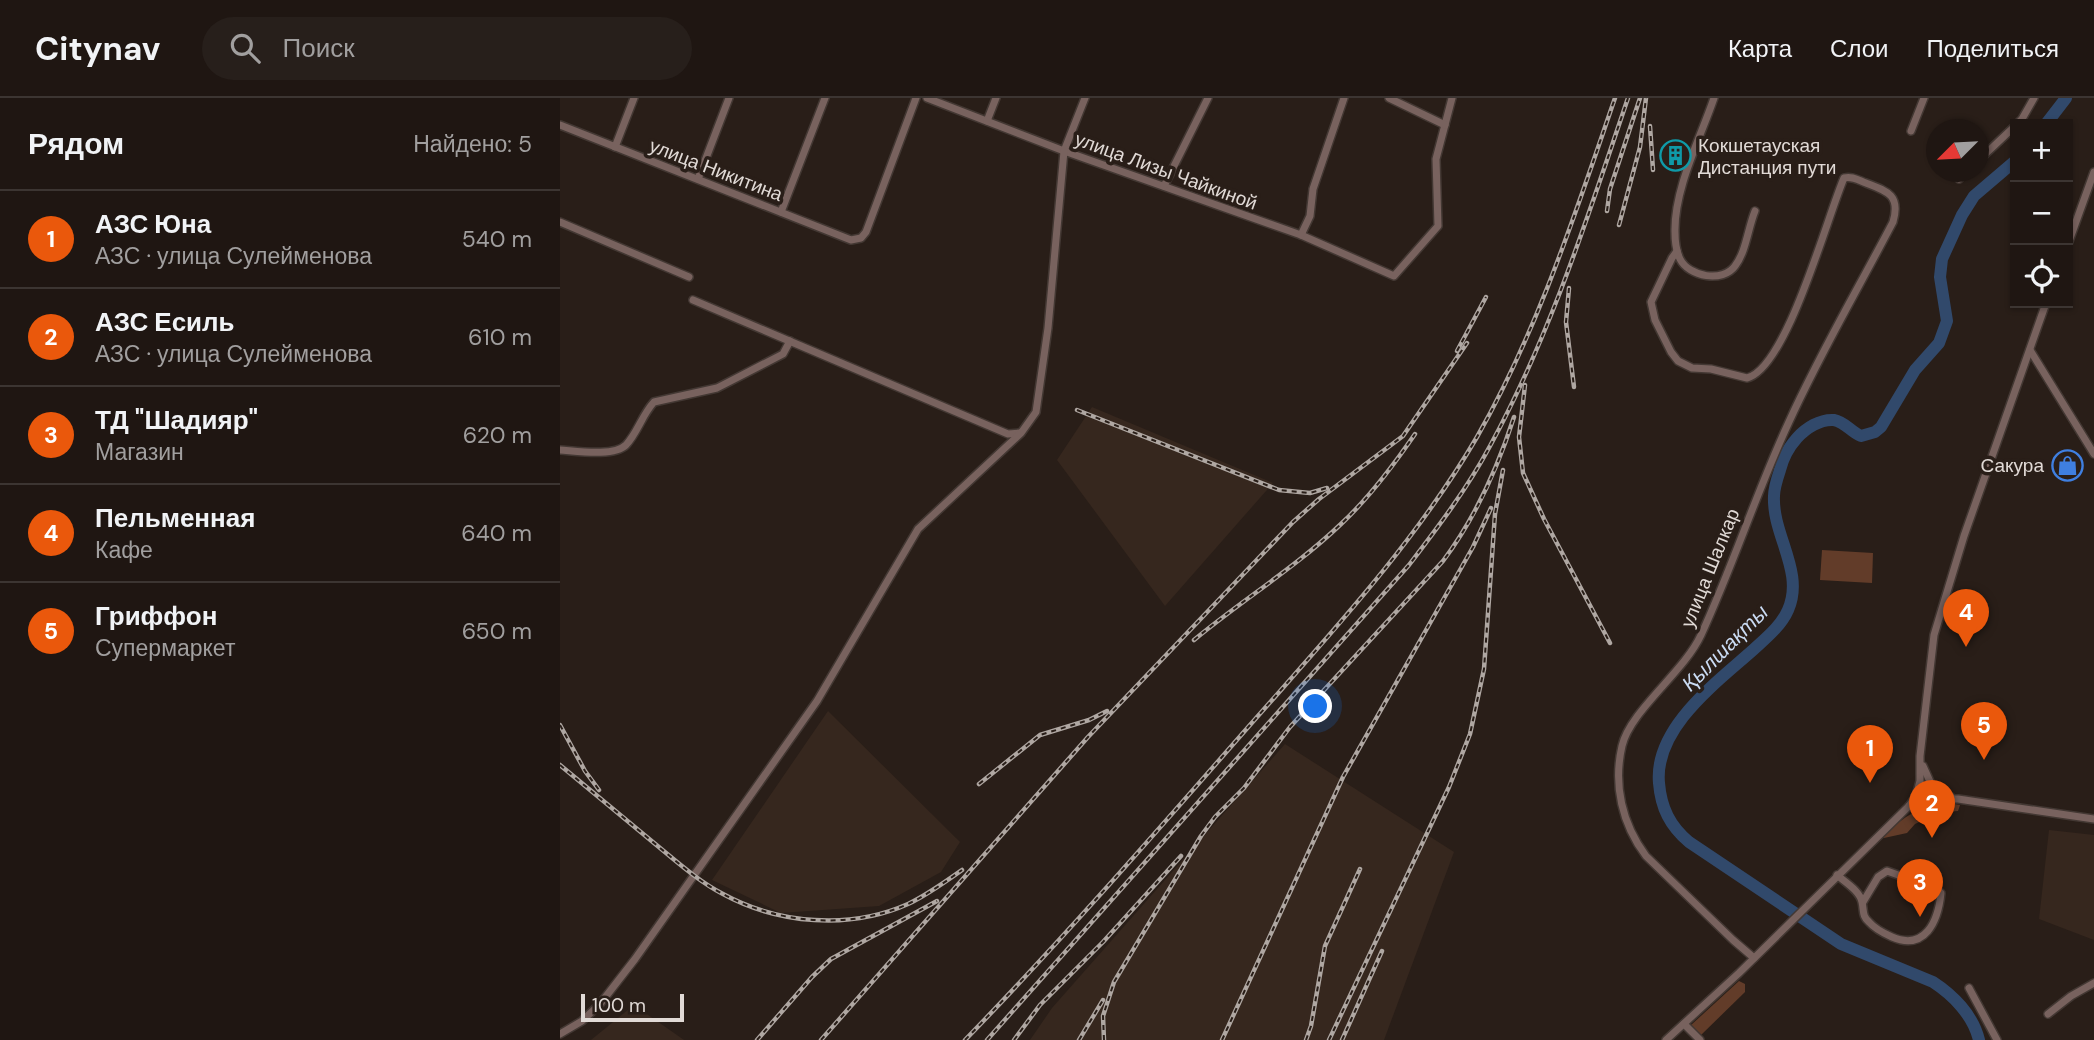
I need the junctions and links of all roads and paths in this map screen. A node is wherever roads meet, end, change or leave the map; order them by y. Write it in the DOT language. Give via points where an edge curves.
graph roads {
  1 [pos="634,98"];
  2 [pos="729,98"];
  3 [pos="825,98"];
  4 [pos="916,98"];
  5 [pos="927,98"];
  6 [pos="996,98"];
  7 [pos="1085,98"];
  8 [pos="1208,98"];
  9 [pos="1344,98"];
  10 [pos="1389,98"];
  11 [pos="1452,98"];
  12 [pos="1714,98"];
  13 [pos="1924,98"];
  14 [pos="2034,98"];
  15 [pos="2022,119"];
  16 [pos="987,121"];
  17 [pos="560,125"];
  18 [pos="1445,125"];
  19 [pos="1911,131"];
  20 [pos="2010,131"];
  21 [pos="615,147"];
  22 [pos="1064,151"];
  23 [pos="1989,151"];
  24 [pos="2094,172"];
  25 [pos="698,179"];
  26 [pos="1164,186"];
  27 [pos="1755,211"];
  28 [pos="781,212"];
  29 [pos="560,222"];
  30 [pos="2073,230"];
  31 [pos="1301,235"];
  32 [pos="1677,251"];
  33 [pos="689,277"];
  34 [pos="694,300"];
  35 [pos="2044,308"];
  36 [pos="790,341"];
  37 [pos="2030,349"];
  38 [pos="1021,433"];
  39 [pos="560,450"];
  40 [pos="2094,454"];
  41 [pos="1920,756"];
  42 [pos="1958,799"];
  43 [pos="1909,807"];
  44 [pos="2094,819"];
  45 [pos="1837,875"];
  46 [pos="1863,902"];
  47 [pos="1754,958"];
  48 [pos="2094,984"];
  49 [pos="1969,988"];
  50 [pos="2048,1014"];
  51 [pos="1684,1024"];
  52 [pos="560,1034"];
  53 [pos="1666,1040"];
  54 [pos="1700,1040"];
  55 [pos="1997,1040"];
  1 -- 21 [label="street"];
  2 -- 25 [label="street"];
  3 -- 28 [label="street"];
  4 -- 28 [label="street, улица Никитина" via="861,238 852,240"];
  5 -- 16 [label="street, улица Лизы Чайкиной"];
  6 -- 16 [label="street"];
  7 -- 22 [label="street"];
  8 -- 26 [label="street"];
  9 -- 31 [label="street"];
  10 -- 18 [label="street"];
  11 -- 18 [label="street"];
  12 -- 32 [label="street" via="1680,196 1675,221"];
  13 -- 19 [label="street"];
  14 -- 15 [label="street"];
  16 -- 22 [label="street, улица Лизы Чайкиной"];
  17 -- 21 [label="street, улица Никитина"];
  18 -- 31 [label="street, улица Лизы Чайкиной" via="1436,159 1438,226 1394,276"];
  20 -- 23 [label="street"];
  21 -- 25 [label="street, улица Никитина"];
  22 -- 26 [label="street, улица Лизы Чайкиной"];
  22 -- 38 [label="street" via="1036,412"];
  24 -- 30 [label="street"];
  25 -- 28 [label="street, улица Никитина"];
  26 -- 31 [label="street, улица Лизы Чайкиной"];
  27 -- 32 [label="street" via="1742,255 1727,274 1692,270"];
  29 -- 33 [label="street"];
  32 -- 47 [label="street, улица Шалкар" via="1650,308 1671,352 1697,369 1752,377 1766,365 1791,321 1847,177 1886,190 1895,207 1893,222 1788,423 1700,637 1626,730 1619,757 1622,807 1636,842"];
  34 -- 36 [label="street"];
  35 -- 37 [label="street"];
  36 -- 38 [label="street" via="1007,434"];
  36 -- 39 [label="street" via="783,354 717,387 654,402 619,449 596,453"];
  37 -- 40 [label="street"];
  37 -- 41 [label="street" via="1934,635"];
  38 -- 52 [label="street" via="918,529 817,701 643,949 600,1004"];
  41 -- 42 [label="street" via="1932,786"];
  41 -- 43 [label="street" via="1920,781"];
  42 -- 43 [label="street" via="1936,799"];
  42 -- 44 [label="street"];
  43 -- 45 [label="street"];
  45 -- 46 [label="street"];
  45 -- 47 [label="street"];
  46 -- 46 [label="street" via="1887,870 1941,893 1930,928 1913,942 1873,926 1863,915"];
  47 -- 51 [label="street"];
  48 -- 50 [label="street"];
  49 -- 55 [label="street"];
  51 -- 53 [label="street"];
  51 -- 54 [label="street"];
}
